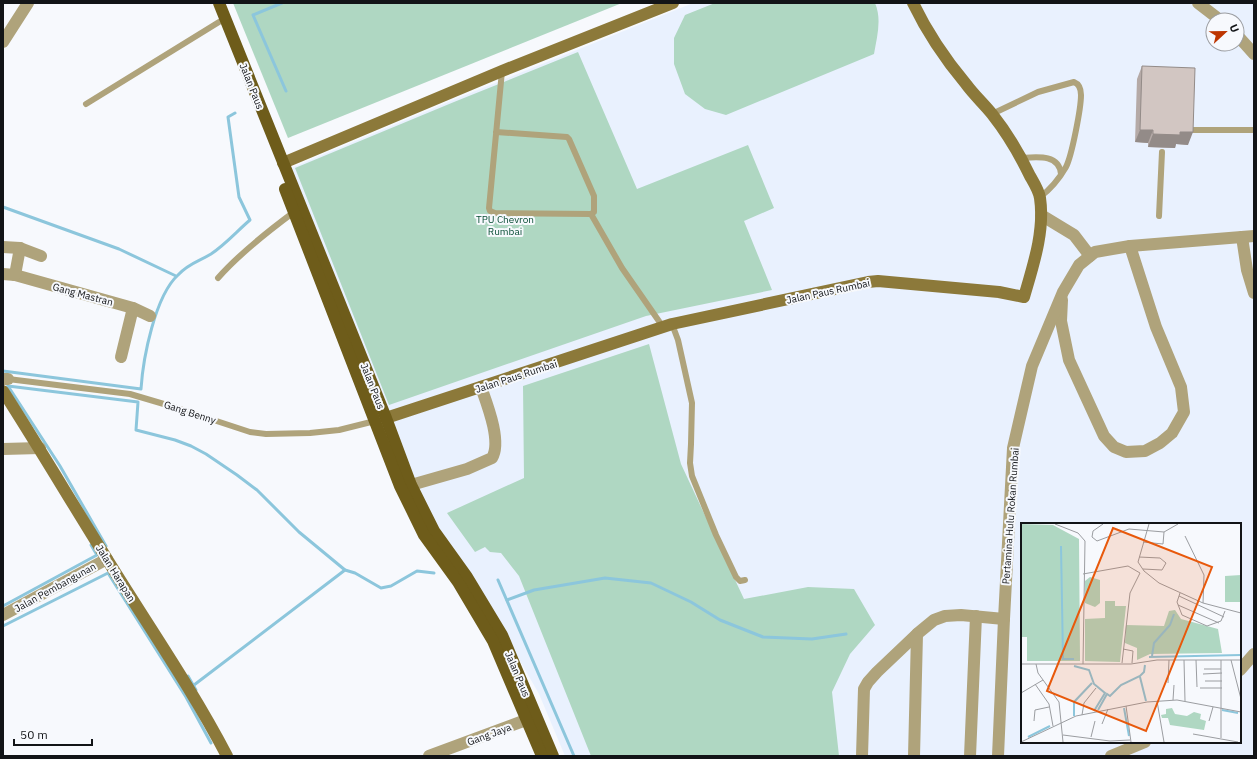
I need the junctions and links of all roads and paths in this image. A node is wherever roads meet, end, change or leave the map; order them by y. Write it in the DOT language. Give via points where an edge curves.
graph roads {
  1 [pos="28,3"];
  2 [pos="211,3"];
  3 [pos="219,3"];
  4 [pos="673,3"];
  5 [pos="913,3"];
  6 [pos="1198,3"];
  7 [pos="1210,12"];
  8 [pos="219,22"];
  9 [pos="3,42"];
  10 [pos="1245,44"];
  11 [pos="1254,54"];
  12 [pos="502,71"];
  13 [pos="86,104"];
  14 [pos="992,114"];
  15 [pos="1191,130"];
  16 [pos="1254,130"];
  17 [pos="496,132"];
  18 [pos="1162,152"];
  19 [pos="1022,158"];
  20 [pos="280,164"];
  21 [pos="1061,174"];
  22 [pos="1040,197"];
  23 [pos="294,212"];
  24 [pos="591,214"];
  25 [pos="1041,215"];
  26 [pos="1159,216"];
  27 [pos="1248,236"];
  28 [pos="1130,246"];
  29 [pos="3,247"];
  30 [pos="20,248"];
  31 [pos="42,256"];
  32 [pos="1090,256"];
  33 [pos="9,275"];
  34 [pos="218,278"];
  35 [pos="1063,292"];
  36 [pos="1254,293"];
  37 [pos="133,308"];
  38 [pos="150,316"];
  39 [pos="667,325"];
  40 [pos="121,357"];
  41 [pos="5,379"];
  42 [pos="481,387"];
  43 [pos="3,391"];
  44 [pos="381,420"];
  45 [pos="40,448"];
  46 [pos="3,449"];
  47 [pos="411,485"];
  48 [pos="107,559"];
  49 [pos="745,580"];
  50 [pos="3,615"];
  51 [pos="976,616"];
  52 [pos="1004,619"];
  53 [pos="917,634"];
  54 [pos="1254,654"];
  55 [pos="1241,669"];
  56 [pos="526,720"];
  57 [pos="1144,743"];
  58 [pos="1117,755"];
  59 [pos="226,756"];
  60 [pos="429,756"];
  61 [pos="542,756"];
  62 [pos="553,756"];
  63 [pos="862,756"];
  64 [pos="914,756"];
  65 [pos="970,756"];
  66 [pos="998,756"];
  1 -- 9 [label="street"];
  2 -- 8 [label="main road, Jalan Paus"];
  3 -- 20 [label="main road, Jalan Paus"];
  4 -- 12 [label="street"];
  5 -- 14 [label="street, Jalan Paus Rumbai" via="940,51"];
  6 -- 7 [label="street"];
  8 -- 13 [label="lane"];
  8 -- 20 [label="main road, Jalan Paus" via="254,112"];
  10 -- 11 [label="street"];
  12 -- 17 [label="lane"];
  12 -- 20 [label="street"];
  14 -- 19 [label="street, Jalan Paus Rumbai"];
  14 -- 21 [label="lane" via="1038,92 1063,84 1076,83 1081,94 1067,165"];
  15 -- 16 [label="lane"];
  17 -- 24 [label="lane" via="569,139 594,196 594,212"];
  17 -- 24 [label="lane" via="490,211"];
  18 -- 26 [label="lane"];
  19 -- 21 [label="lane" via="1042,156 1050,159 1058,165"];
  19 -- 22 [label="street, Jalan Paus Rumbai"];
  20 -- 23 [label="main road, Jalan Paus"];
  20 -- 44 [label="main road, Jalan Paus"];
  21 -- 22 [label="lane" via="1052,187"];
  22 -- 25 [label="street, Jalan Paus Rumbai"];
  23 -- 34 [label="lane" via="261,236"];
  23 -- 44 [label="main road, Jalan Paus"];
  24 -- 39 [label="lane" via="622,268"];
  25 -- 32 [label="street" via="1074,235"];
  25 -- 39 [label="street, Jalan Paus Rumbai" via="1033,265 1024,297 999,292 878,281"];
  27 -- 28 [label="street"];
  27 -- 36 [label="street" via="1248,270"];
  28 -- 32 [label="street" via="1095,252"];
  28 -- 35 [label="street" via="1156,327 1181,388 1184,412 1172,433 1160,443 1145,451 1126,452 1114,447 1104,436 1069,360 1061,321"];
  29 -- 30 [label="street"];
  30 -- 31 [label="street"];
  30 -- 33 [label="street, Gang Mastran"];
  32 -- 35 [label="street, Pertamina Hulu Rokan Rumbai" via="1079,265"];
  33 -- 37 [label="street, Gang Mastran"];
  35 -- 52 [label="street, Pertamina Hulu Rokan Rumbai" via="1032,366 1013,448"];
  37 -- 38 [label="street, Gang Mastran"];
  37 -- 40 [label="street"];
  39 -- 42 [label="street, Jalan Paus Rumbai"];
  39 -- 49 [label="lane" via="678,340 692,403 692,476 736,577 740,581"];
  41 -- 44 [label="lane, Gang Benny" via="130,394 250,432 266,434 339,430"];
  42 -- 44 [label="street, Jalan Paus Rumbai"];
  42 -- 47 [label="street" via="491,416 495,441 492,458 467,469"];
  43 -- 45 [label="street, Jalan Harapan"];
  44 -- 47 [label="main road, Jalan Paus"];
  44 -- 56 [label="main road, Jalan Paus" via="400,486 424,534 458,582 493,641"];
  45 -- 46 [label="street"];
  45 -- 48 [label="street, Jalan Harapan"];
  47 -- 62 [label="main road, Jalan Paus" via="434,531 467,577 502,635"];
  48 -- 50 [label="street, Jalan Pembangunan"];
  48 -- 59 [label="street, Jalan Harapan" via="191,690"];
  51 -- 52 [label="street"];
  51 -- 53 [label="street" via="945,616 934,620"];
  51 -- 65 [label="street"];
  52 -- 66 [label="street, Pertamina Hulu Rokan Rumbai"];
  53 -- 63 [label="street" via="864,689"];
  53 -- 64 [label="street"];
  54 -- 55 [label="street"];
  56 -- 60 [label="street, Gang Jaya"];
  56 -- 61 [label="main road, Jalan Paus"];
  57 -- 58 [label="street"];
}
